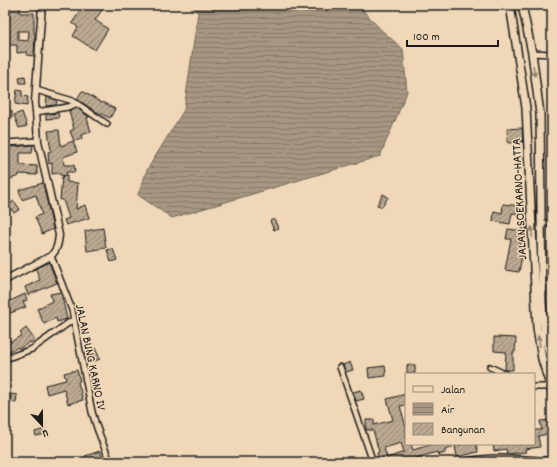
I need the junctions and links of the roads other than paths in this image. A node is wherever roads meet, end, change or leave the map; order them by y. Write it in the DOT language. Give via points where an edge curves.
graph roads {
  1 [pos="42,5"];
  2 [pos="510,5"];
  3 [pos="522,5"];
  4 [pos="532,53"];
  5 [pos="552,54"];
  6 [pos="36,90"];
  7 [pos="76,104"];
  8 [pos="36,112"];
  9 [pos="107,124"];
  10 [pos="38,141"];
  11 [pos="5,143"];
  12 [pos="542,223"];
  13 [pos="552,223"];
  14 [pos="51,256"];
  15 [pos="5,280"];
  16 [pos="538,300"];
  17 [pos="539,316"];
  18 [pos="74,319"];
  19 [pos="5,359"];
  20 [pos="552,364"];
  21 [pos="490,366"];
  22 [pos="340,367"];
  23 [pos="503,373"];
  24 [pos="535,387"];
  25 [pos="551,390"];
  26 [pos="499,460"];
  27 [pos="552,461"];
  28 [pos="110,462"];
  29 [pos="372,462"];
  30 [pos="467,462"];
  1 -- 6 [label="street"];
  16 -- 2 [label="main road, JALAN SOEKARNO-HATTA, one-way" via="526,108"];
  3 -- 4 [label="main road, JALAN SOEKARNO-HATTA"];
  4 -- 5 [label="street"];
  4 -- 12 [label="main road, JALAN SOEKARNO-HATTA, one-way" via="540,114"];
  6 -- 7 [label="street" via="68,99"];
  6 -- 8 [label="street"];
  7 -- 8 [label="street"];
  7 -- 9 [label="street"];
  8 -- 10 [label="street"];
  10 -- 11 [label="street"];
  10 -- 14 [label="street" via="58,235 57,248"];
  12 -- 13 [label="street"];
  12 -- 16 [label="main road, JALAN SOEKARNO-HATTA"];
  14 -- 15 [label="street"];
  14 -- 18 [label="street, JALAN BUNG KARNO IV"];
  16 -- 17 [label="main road, JALAN SOEKARNO-HATTA"];
  17 -- 20 [label="main road, JALAN SOEKARNO-HATTA"];
  25 -- 17 [label="main road, JALAN SOEKARNO-HATTA, one-way" via="539,346"];
  18 -- 19 [label="street" via="32,349"];
  18 -- 28 [label="street, JALAN BUNG KARNO IV" via="92,412"];
  21 -- 23 [label="street"];
  22 -- 29 [label="street"];
  24 -- 25 [label="street"];
  26 -- 27 [label="street"];
  26 -- 30 [label="street"];
}
